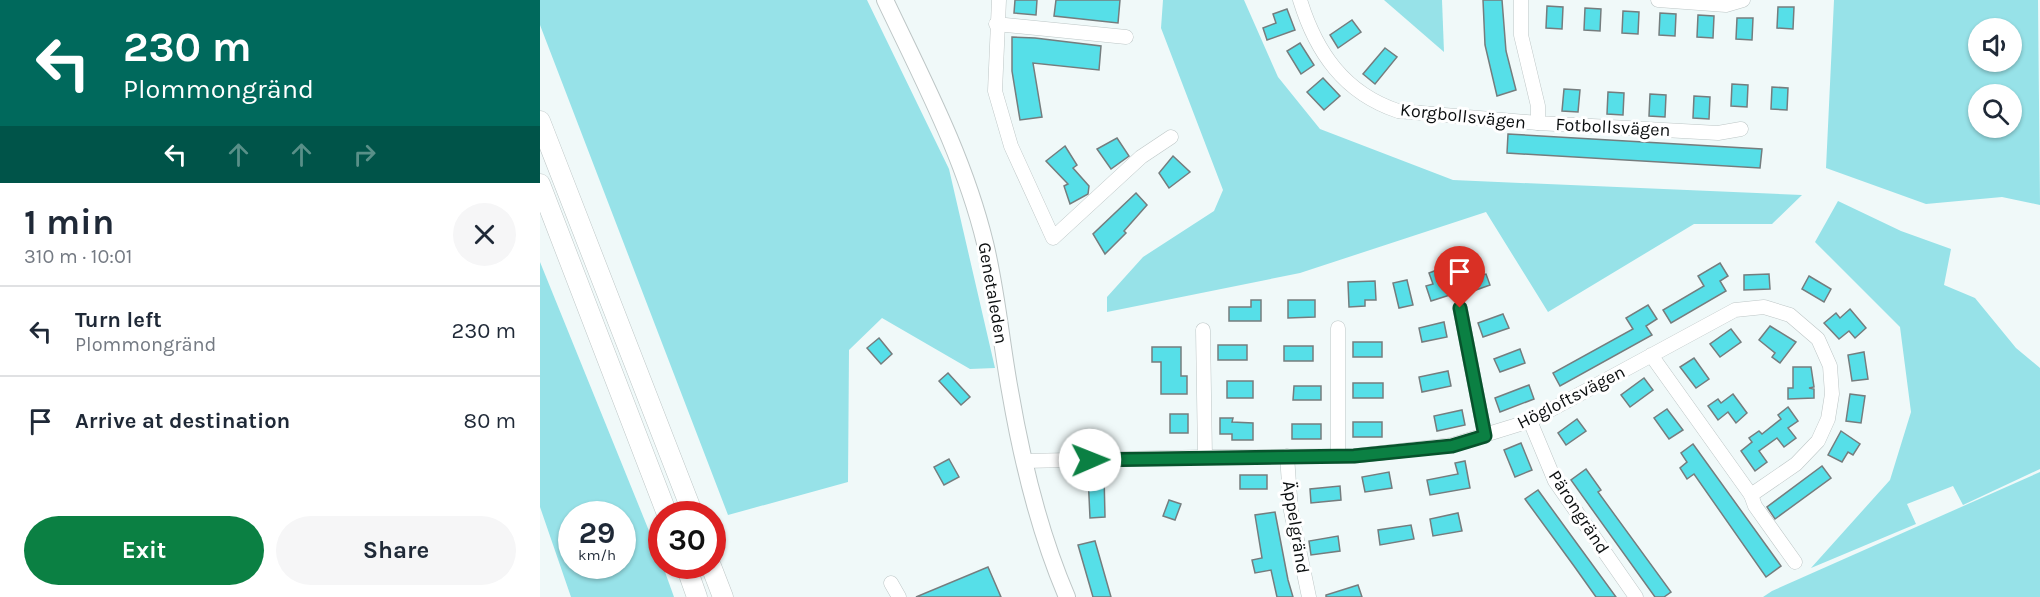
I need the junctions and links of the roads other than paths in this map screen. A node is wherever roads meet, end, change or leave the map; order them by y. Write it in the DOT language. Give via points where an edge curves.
graph roads {
  1 [pos="885,0"];
  2 [pos="999,0"];
  3 [pos="1300,0"];
  4 [pos="1521,0"];
  5 [pos="1658,0"];
  6 [pos="1743,0"];
  7 [pos="996,24"];
  8 [pos="1126,37"];
  9 [pos="540,121"];
  10 [pos="1538,123"];
  11 [pos="1741,129"];
  12 [pos="1171,136"];
  13 [pos="540,184"];
  14 [pos="1460,308"];
  15 [pos="1338,328"];
  16 [pos="1203,330"];
  17 [pos="1651,355"];
  18 [pos="1530,422"];
  19 [pos="1485,436"];
  20 [pos="1205,456"];
  21 [pos="1287,456"];
  22 [pos="1338,456"];
  23 [pos="1024,461"];
  24 [pos="1751,495"];
  25 [pos="663,501"];
  26 [pos="688,501"];
  27 [pos="1795,562"];
  28 [pos="691,579"];
  29 [pos="716,579"];
  30 [pos="891,583"];
  31 [pos="697,597"];
  32 [pos="723,597"];
  33 [pos="899,597"];
  34 [pos="1067,597"];
  35 [pos="1309,597"];
  36 [pos="1636,597"];
  1 -- 23 [label="main road, Genetaleden" via="955,145 974,200 993,278"];
  2 -- 7 [label="street"];
  3 -- 10 [label="street, Korgbollsvägen" via="1311,33 1337,72 1378,105 1398,111"];
  4 -- 10 [label="street, Fotbollsvägen" via="1521,35 1538,106"];
  5 -- 6 [label="street" via="1726,5"];
  7 -- 8 [label="street"];
  7 -- 12 [label="street" via="994,82 1001,117 1053,238 1142,157"];
  9 -- 26 [label="highway"];
  10 -- 11 [label="street, Fotbollsvägen" via="1718,133"];
  13 -- 25 [label="highway"];
  14 -- 19 [label="street"];
  15 -- 22 [label="street"];
  16 -- 20 [label="street"];
  17 -- 18 [label="street, Högloftsvägen"];
  17 -- 24 [label="street"];
  17 -- 24 [label="street, Högloftsvägen" via="1735,310 1764,307 1790,315 1818,339 1830,366 1832,394 1828,419 1818,441 1796,464"];
  18 -- 19 [label="street, Högloftsvägen"];
  18 -- 36 [label="street, Pärongränd" via="1555,481"];
  19 -- 22 [label="street, Högloftsvägen" via="1452,446"];
  20 -- 21 [label="street, Högloftsvägen"];
  20 -- 23 [label="street, Högloftsvägen"];
  21 -- 22 [label="street, Högloftsvägen"];
  21 -- 35 [label="street, Äppelgränd" via="1291,511"];
  23 -- 34 [label="main road, Genetaleden"];
  24 -- 27 [label="street"];
  28 -- 31 [label="highway"];
  29 -- 32 [label="highway"];
  30 -- 33 [label="street"];
}
